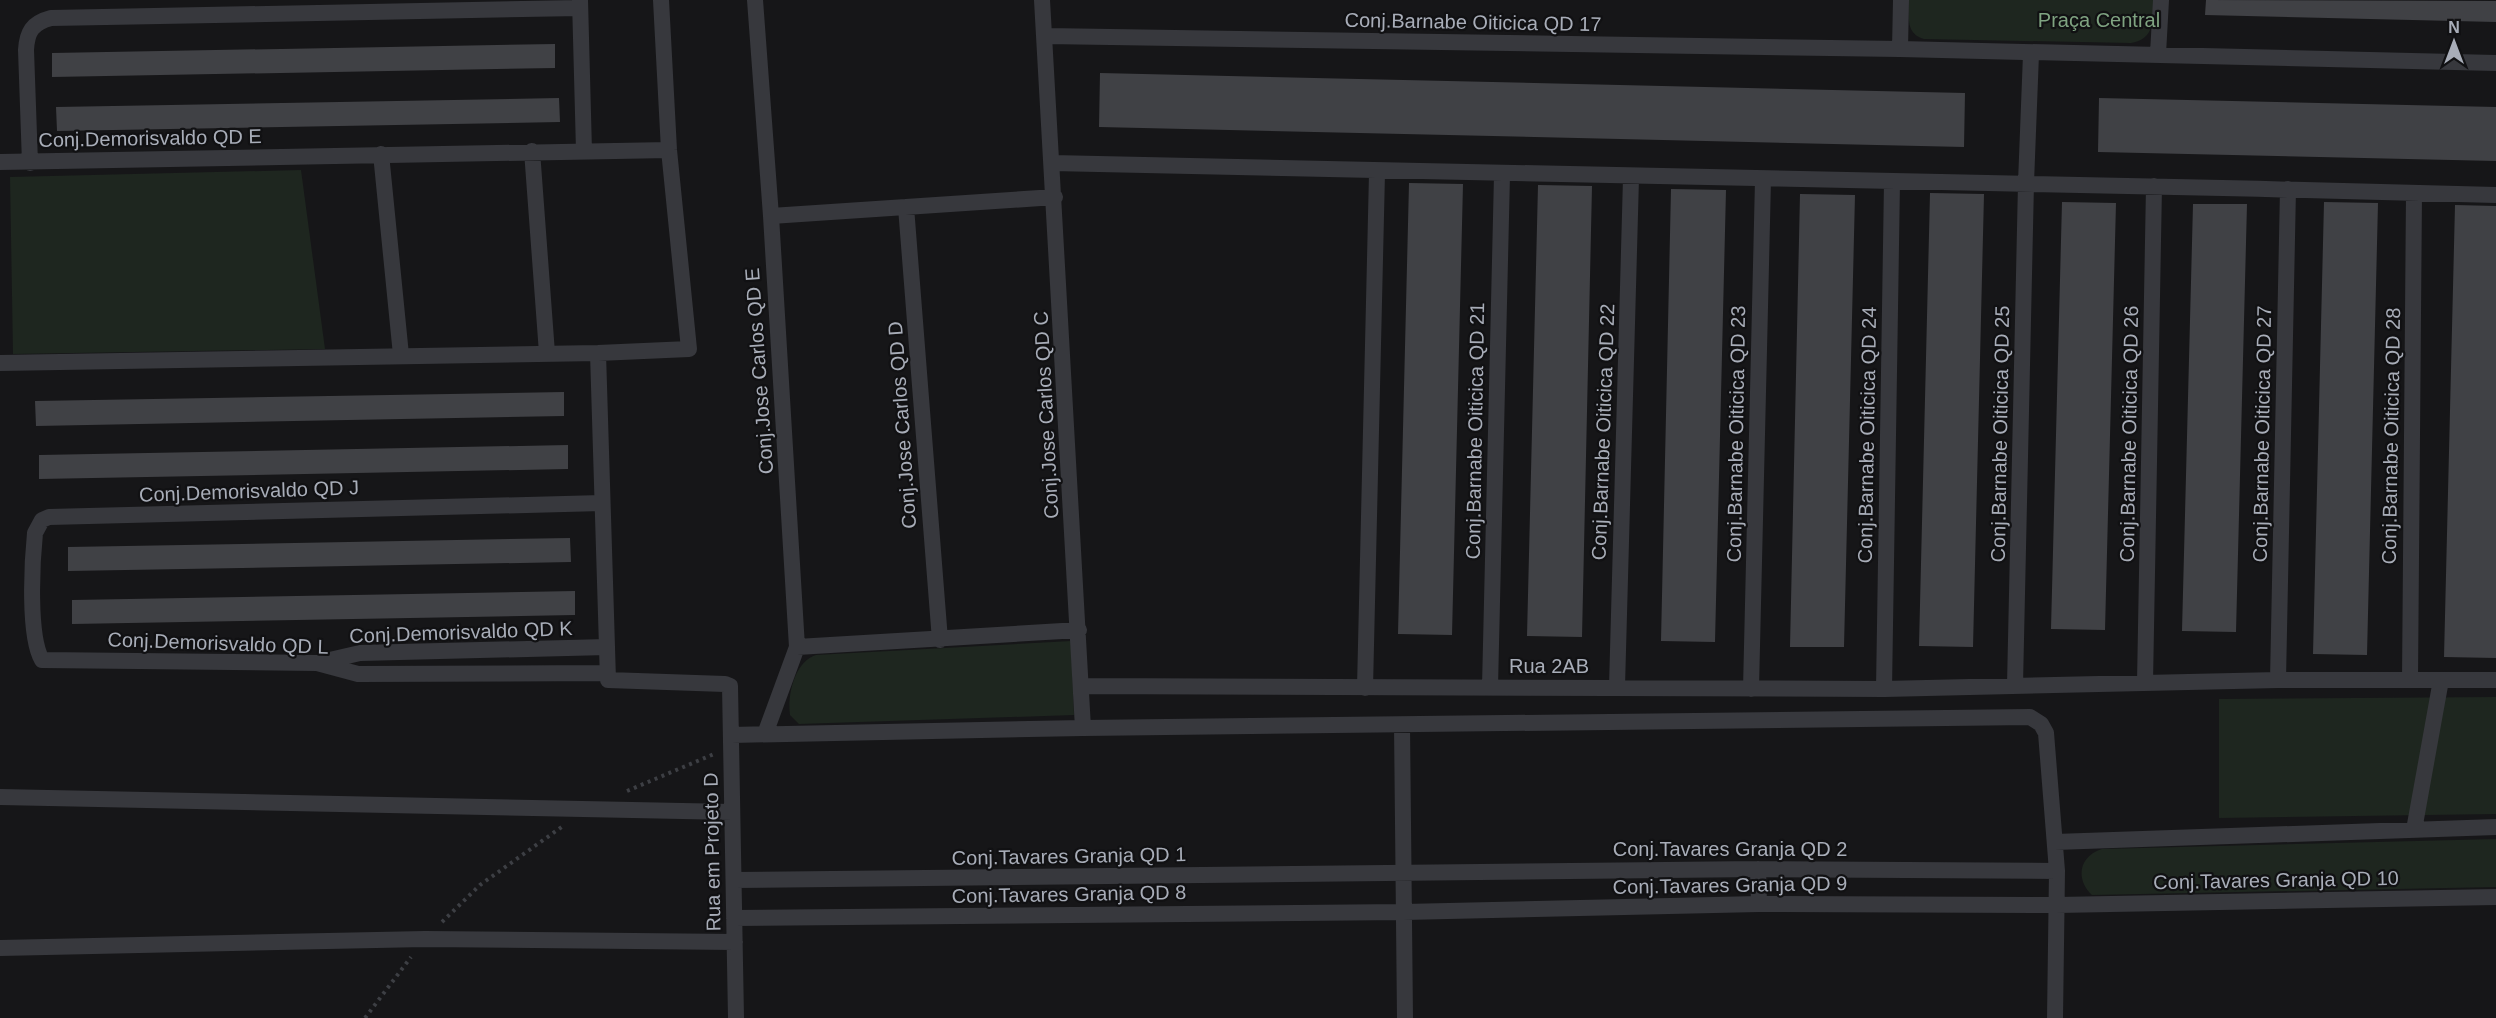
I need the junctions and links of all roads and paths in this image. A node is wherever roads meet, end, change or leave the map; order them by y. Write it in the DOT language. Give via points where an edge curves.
graph roads {
  1 [pos="662,0"];
  2 [pos="755,0"];
  3 [pos="1042,0"];
  4 [pos="1901,0"];
  5 [pos="2161,0"];
  6 [pos="580,4"];
  7 [pos="1046,36"];
  8 [pos="1900,50"];
  9 [pos="2031,54"];
  10 [pos="2158,54"];
  11 [pos="2496,63"];
  12 [pos="669,150"];
  13 [pos="532,151"];
  14 [pos="584,151"];
  15 [pos="381,154"];
  16 [pos="0,162"];
  17 [pos="30,163"];
  18 [pos="1052,163"];
  19 [pos="1377,173"];
  20 [pos="1502,175"];
  21 [pos="1632,178"];
  22 [pos="1763,180"];
  23 [pos="1892,182"];
  24 [pos="2026,183"];
  25 [pos="2154,186"];
  26 [pos="2288,189"];
  27 [pos="2414,193"];
  28 [pos="2496,195"];
  29 [pos="1055,197"];
  30 [pos="906,207"];
  31 [pos="771,216"];
  32 [pos="547,353"];
  33 [pos="598,353"];
  34 [pos="401,355"];
  35 [pos="0,363"];
  36 [pos="602,503"];
  37 [pos="1079,630"];
  38 [pos="940,640"];
  39 [pos="797,646"];
  40 [pos="607,647"];
  41 [pos="42,660"];
  42 [pos="317,663"];
  43 [pos="608,673"];
  44 [pos="2278,680"];
  45 [pos="2409,680"];
  46 [pos="2441,680"];
  47 [pos="2496,680"];
  48 [pos="2145,683"];
  49 [pos="730,686"];
  50 [pos="1082,686"];
  51 [pos="2015,686"];
  52 [pos="1490,687"];
  53 [pos="1617,687"];
  54 [pos="1365,688"];
  55 [pos="1751,689"];
  56 [pos="1884,689"];
  57 [pos="1402,725"];
  58 [pos="1083,728"];
  59 [pos="765,734"];
  60 [pos="731,741"];
  61 [pos="618,795"];
  62 [pos="0,798"];
  63 [pos="587,808"];
  64 [pos="732,812"];
  65 [pos="2496,827"];
  66 [pos="2414,830"];
  67 [pos="2055,842"];
  68 [pos="1758,869"];
  69 [pos="2057,871"];
  70 [pos="1404,873"];
  71 [pos="734,880"];
  72 [pos="2496,897"];
  73 [pos="1759,904"];
  74 [pos="2057,905"];
  75 [pos="1404,912"];
  76 [pos="734,918"];
  77 [pos="424,939"];
  78 [pos="735,942"];
  79 [pos="0,948"];
  80 [pos="365,1018"];
  81 [pos="736,1018"];
  82 [pos="1405,1018"];
  83 [pos="2055,1018"];
  1 -- 12 [label="street"];
  2 -- 31 [label="street, Conj.Jose Carlos QD E"];
  3 -- 7 [label="street, Conj.Jose Carlos QD C"];
  4 -- 8 [label="street"];
  5 -- 10 [label="street"];
  6 -- 14 [label="street"];
  6 -- 17 [label="street, Conj.Demorisvaldo QD E" via="39,21 27,37 26,50"];
  7 -- 8 [label="street, Conj.Barnabe Oiticica QD 17"];
  7 -- 18 [label="street, Conj.Jose Carlos QD C"];
  8 -- 9 [label="street, Conj.Barnabe Oiticica QD 17"];
  9 -- 10 [label="street, Conj.Barnabe Oiticica QD 17"];
  9 -- 24 [label="street, Conj.Barnabe Oiticica QD 25"];
  10 -- 11 [label="street, Conj.Barnabe Oiticica QD 17"];
  12 -- 14 [label="street, Conj.Demorisvaldo QD E"];
  12 -- 33 [label="street" via="689,349"];
  13 -- 14 [label="street, Conj.Demorisvaldo QD E"];
  13 -- 15 [label="street, Conj.Demorisvaldo QD E"];
  13 -- 32 [label="street"];
  15 -- 17 [label="street, Conj.Demorisvaldo QD E"];
  15 -- 34 [label="street"];
  16 -- 17 [label="street"];
  18 -- 19 [label="street"];
  18 -- 29 [label="street, Conj.Jose Carlos QD C"];
  19 -- 20 [label="street"];
  19 -- 54 [label="street"];
  20 -- 21 [label="street"];
  20 -- 52 [label="street, Conj.Barnabe Oiticica QD 21"];
  21 -- 22 [label="street"];
  21 -- 53 [label="street, Conj.Barnabe Oiticica QD 22"];
  22 -- 23 [label="street"];
  22 -- 55 [label="street, Conj.Barnabe Oiticica QD 23"];
  23 -- 24 [label="street"];
  23 -- 56 [label="street, Conj.Barnabe Oiticica QD 24"];
  24 -- 25 [label="street"];
  24 -- 51 [label="street, Conj.Barnabe Oiticica QD 25"];
  25 -- 26 [label="street"];
  25 -- 48 [label="street, Conj.Barnabe Oiticica QD 26"];
  26 -- 27 [label="street"];
  26 -- 44 [label="street, Conj.Barnabe Oiticica QD 27"];
  27 -- 28 [label="street"];
  27 -- 45 [label="street, Conj.Barnabe Oiticica QD 28"];
  29 -- 30 [label="street"];
  29 -- 37 [label="street, Conj.Jose Carlos QD C"];
  30 -- 31 [label="street"];
  30 -- 38 [label="street, Conj.Jose Carlos QD D"];
  31 -- 39 [label="street, Conj.Jose Carlos QD E"];
  32 -- 33 [label="street"];
  32 -- 34 [label="street"];
  33 -- 36 [label="street"];
  34 -- 35 [label="street"];
  36 -- 40 [label="street"];
  36 -- 41 [label="street, Conj.Demorisvaldo QD J" via="49,517 38,525 34,544 34,634"];
  37 -- 38 [label="street"];
  37 -- 50 [label="street, Conj.Jose Carlos QD C"];
  38 -- 39 [label="street"];
  39 -- 59 [label="street, Conj.Jose Carlos QD E"];
  40 -- 42 [label="street, Conj.Demorisvaldo QD K" via="360,653"];
  40 -- 43 [label="street"];
  41 -- 42 [label="street, Conj.Demorisvaldo QD L"];
  42 -- 43 [label="street, Conj.Demorisvaldo QD L" via="358,674"];
  43 -- 49 [label="street, Conj.Demorisvaldo QD L" via="608,680"];
  44 -- 45 [label="street, Rua 2AB"];
  44 -- 48 [label="street, Rua 2AB"];
  45 -- 46 [label="street, Rua 2AB"];
  46 -- 47 [label="street, Rua 2AB"];
  46 -- 66 [label="street"];
  48 -- 51 [label="street, Rua 2AB"];
  49 -- 60 [label="street, Rua em Projeto D"];
  50 -- 54 [label="street, Rua 2AB"];
  50 -- 58 [label="street, Conj.Jose Carlos QD C"];
  51 -- 56 [label="street, Rua 2AB"];
  52 -- 53 [label="street, Rua 2AB"];
  52 -- 54 [label="street, Rua 2AB"];
  53 -- 55 [label="street, Rua 2AB"];
  55 -- 56 [label="street, Rua 2AB"];
  57 -- 58 [label="street"];
  57 -- 67 [label="street" via="2024,717 2036,720 2046,733"];
  57 -- 70 [label="street"];
  58 -- 59 [label="street"];
  59 -- 60 [label="street"];
  60 -- 61 [label="path"];
  60 -- 64 [label="street, Rua em Projeto D"];
  62 -- 63 [label="street"];
  63 -- 64 [label="street"];
  63 -- 77 [label="path" via="480,885"];
  64 -- 71 [label="street, Rua em Projeto D"];
  65 -- 66 [label="street"];
  66 -- 67 [label="street"];
  67 -- 69 [label="street"];
  68 -- 69 [label="street, Conj.Tavares Granja QD 2"];
  68 -- 70 [label="street, Conj.Tavares Granja QD 2"];
  68 -- 73 [label="street"];
  69 -- 74 [label="street"];
  70 -- 71 [label="street, Conj.Tavares Granja QD 1"];
  70 -- 75 [label="street"];
  71 -- 76 [label="street, Rua em Projeto D"];
  72 -- 74 [label="street, Conj.Tavares Granja QD 10"];
  73 -- 74 [label="street, Conj.Tavares Granja QD 9"];
  73 -- 75 [label="street, Conj.Tavares Granja QD 9"];
  74 -- 83 [label="street"];
  75 -- 76 [label="street, Conj.Tavares Granja QD 8"];
  75 -- 82 [label="street"];
  76 -- 78 [label="street, Rua em Projeto D"];
  77 -- 78 [label="street"];
  77 -- 79 [label="street"];
  77 -- 80 [label="path"];
  78 -- 81 [label="street, Rua em Projeto D"];
}
